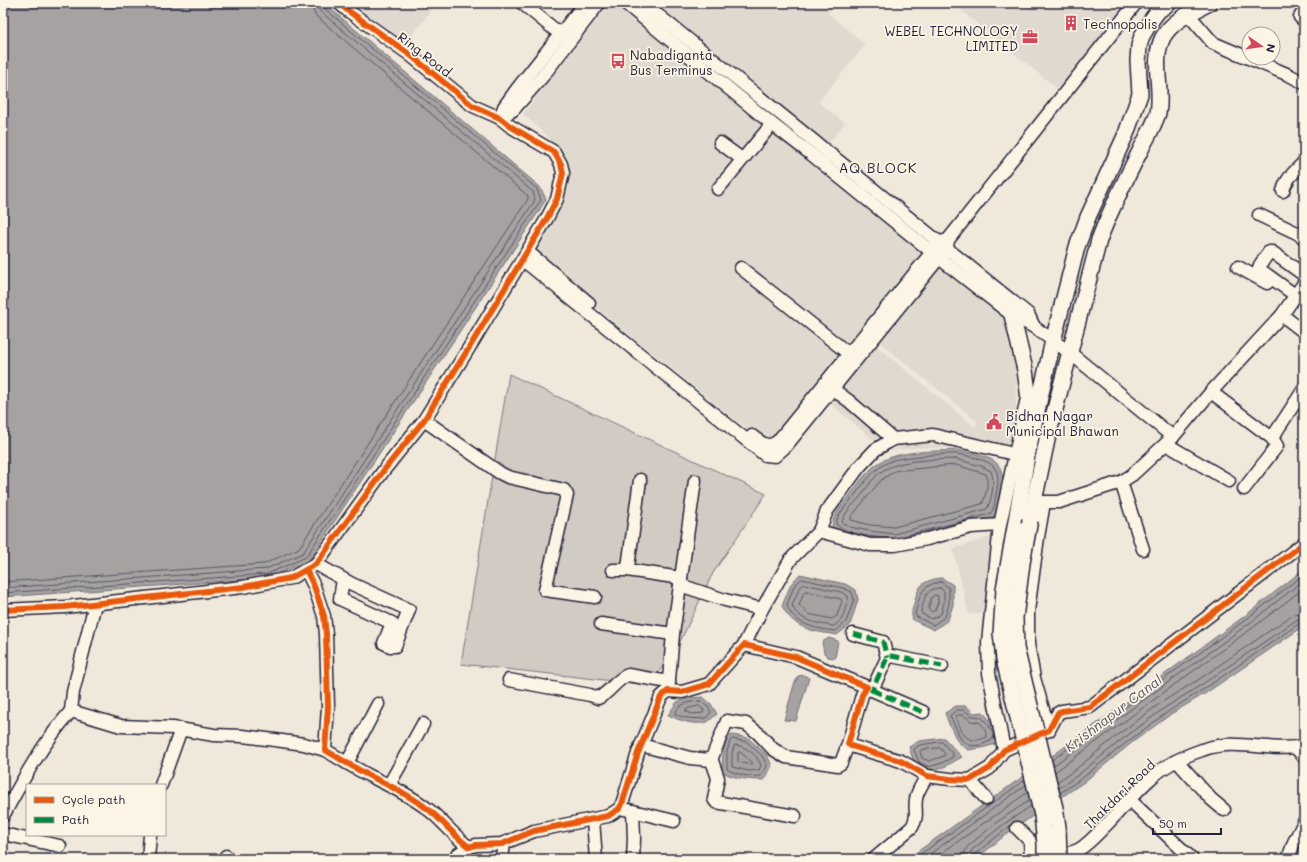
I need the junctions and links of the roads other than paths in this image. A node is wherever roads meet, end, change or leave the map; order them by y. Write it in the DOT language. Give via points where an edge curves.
graph roads {
  1 [pos="339,3"];
  2 [pos="522,3"];
  3 [pos="585,3"];
  4 [pos="599,3"];
  5 [pos="625,3"];
  6 [pos="643,3"];
  7 [pos="1136,3"];
  8 [pos="1169,3"];
  9 [pos="1209,3"];
  10 [pos="1304,11"];
  11 [pos="1188,14"];
  12 [pos="1304,21"];
  13 [pos="560,34"];
  14 [pos="1304,83"];
  15 [pos="500,118"];
  16 [pos="772,124"];
  17 [pos="804,133"];
  18 [pos="720,143"];
  19 [pos="797,143"];
  20 [pos="742,159"];
  21 [pos="1304,162"];
  22 [pos="718,189"];
  23 [pos="1283,191"];
  24 [pos="886,199"];
  25 [pos="878,209"];
  26 [pos="1259,215"];
  27 [pos="1304,238"];
  28 [pos="945,243"];
  29 [pos="935,255"];
  30 [pos="525,256"];
  31 [pos="1238,267"];
  32 [pos="741,268"];
  33 [pos="1304,275"];
  34 [pos="1304,283"];
  35 [pos="1293,298"];
  36 [pos="1282,315"];
  37 [pos="1012,316"];
  38 [pos="1034,327"];
  39 [pos="1304,332"];
  40 [pos="1053,341"];
  41 [pos="1069,352"];
  42 [pos="852,356"];
  43 [pos="828,386"];
  44 [pos="1304,389"];
  45 [pos="1028,392"];
  46 [pos="1211,392"];
  47 [pos="424,420"];
  48 [pos="1033,430"];
  49 [pos="1272,438"];
  50 [pos="893,439"];
  51 [pos="1170,441"];
  52 [pos="1014,454"];
  53 [pos="640,480"];
  54 [pos="695,481"];
  55 [pos="1228,481"];
  56 [pos="1121,482"];
  57 [pos="1244,489"];
  58 [pos="1039,503"];
  59 [pos="1000,525"];
  60 [pos="820,531"];
  61 [pos="1304,543"];
  62 [pos="1143,549"];
  63 [pos="311,567"];
  64 [pos="613,570"];
  65 [pos="627,570"];
  66 [pos="343,579"];
  67 [pos="680,582"];
  68 [pos="595,596"];
  69 [pos="95,604"];
  70 [pos="762,609"];
  71 [pos="3,610"];
  72 [pos="601,624"];
  73 [pos="673,634"];
  74 [pos="854,634"];
  75 [pos="744,645"];
  76 [pos="887,658"];
  77 [pos="942,666"];
  78 [pos="510,680"];
  79 [pos="668,687"];
  80 [pos="869,689"];
  81 [pos="378,704"];
  82 [pos="71,711"];
  83 [pos="923,712"];
  84 [pos="423,724"];
  85 [pos="181,729"];
  86 [pos="1049,730"];
  87 [pos="848,744"];
  88 [pos="642,745"];
  89 [pos="1300,747"];
  90 [pos="325,750"];
  91 [pos="1004,750"];
  92 [pos="1304,757"];
  93 [pos="711,758"];
  94 [pos="1177,761"];
  95 [pos="347,763"];
  96 [pos="927,776"];
  97 [pos="970,780"];
  98 [pos="161,784"];
  99 [pos="389,785"];
  100 [pos="986,799"];
  101 [pos="1130,800"];
  102 [pos="620,808"];
  103 [pos="1224,810"];
  104 [pos="633,811"];
  105 [pos="3,816"];
  106 [pos="795,816"];
  107 [pos="593,820"];
  108 [pos="674,821"];
  109 [pos="1304,822"];
  110 [pos="1017,828"];
  111 [pos="3,834"];
  112 [pos="150,836"];
  113 [pos="504,843"];
  114 [pos="60,846"];
  115 [pos="469,847"];
  116 [pos="1079,856"];
  117 [pos="148,859"];
  118 [pos="454,859"];
  119 [pos="502,859"];
  120 [pos="596,859"];
  121 [pos="634,859"];
  122 [pos="874,859"];
  123 [pos="1031,859"];
  124 [pos="1045,859"];
  125 [pos="1048,859"];
  126 [pos="1059,859"];
  127 [pos="1192,859"];
  128 [pos="1288,859"];
  1 -- 15 [label="street, Ring Road" via="409,54 473,106"];
  2 -- 13 [label="street"];
  3 -- 13 [label="street"];
  4 -- 15 [label="street" via="542,77 513,110"];
  5 -- 16 [label="street"];
  6 -- 17 [label="street"];
  7 -- 28 [label="street"];
  8 -- 40 [label="main road" via="1158,11 1142,36 1138,61 1140,94 1126,134 1082,231"];
  9 -- 11 [label="main road"];
  10 -- 12 [label="street" via="1300,17"];
  11 -- 14 [label="street" via="1213,43"];
  11 -- 41 [label="main road" via="1172,25 1160,43 1158,113 1104,225"];
  13 -- 15 [label="street" via="504,107"];
  15 -- 30 [label="street, Ring Road" via="554,152 564,173 553,206"];
  16 -- 19 [label="street"];
  16 -- 20 [label="street"];
  17 -- 19 [label="street"];
  17 -- 24 [label="street"];
  18 -- 20 [label="street"];
  19 -- 25 [label="street"];
  20 -- 22 [label="street"];
  21 -- 23 [label="street" via="1288,178"];
  24 -- 25 [label="street"];
  24 -- 28 [label="street"];
  25 -- 29 [label="street"];
  26 -- 27 [label="street"];
  28 -- 29 [label="street"];
  28 -- 38 [label="street" via="1028,314"];
  29 -- 37 [label="street"];
  29 -- 42 [label="street"];
  30 -- 43 [label="street" via="765,455 778,455"];
  30 -- 47 [label="street, Ring Road"];
  31 -- 35 [label="street"];
  32 -- 42 [label="street"];
  33 -- 35 [label="street" via="1272,252 1269,252 1260,265 1259,269"];
  34 -- 35 [label="street"];
  35 -- 36 [label="street"];
  36 -- 39 [label="street"];
  36 -- 46 [label="street"];
  37 -- 38 [label="street"];
  37 -- 45 [label="main road"];
  38 -- 40 [label="street"];
  40 -- 41 [label="street"];
  40 -- 48 [label="main road"];
  41 -- 51 [label="street"];
  41 -- 58 [label="main road" via="1046,440"];
  42 -- 43 [label="street"];
  43 -- 50 [label="street"];
  44 -- 49 [label="street"];
  45 -- 48 [label="main road"];
  45 -- 52 [label="street"];
  46 -- 49 [label="street"];
  46 -- 51 [label="street"];
  47 -- 63 [label="street, Ring Road"];
  47 -- 68 [label="street" via="508,477 564,490 567,495 545,590"];
  48 -- 124 [label="main road, bridge" via="1004,589 1001,633 1004,659 1042,815"];
  49 -- 57 [label="street" via="1277,446"];
  50 -- 52 [label="street" via="933,435"];
  50 -- 60 [label="street" via="875,450 858,467 827,511"];
  51 -- 55 [label="street"];
  51 -- 56 [label="street"];
  52 -- 59 [label="street"];
  53 -- 65 [label="street"];
  54 -- 67 [label="street"];
  56 -- 58 [label="street" via="1058,502"];
  56 -- 62 [label="street"];
  58 -- 86 [label="street" via="1038,537 1028,611 1028,644 1034,678"];
  58 -- 126 [label="main road, bridge" via="1030,520 1022,563 1015,618 1016,648 1055,808"];
  59 -- 60 [label="street" via="971,527 895,546 870,545"];
  59 -- 91 [label="street" via="988,642 989,673"];
  60 -- 70 [label="street" via="791,559"];
  61 -- 86 [label="street" via="1090,707 1058,713"];
  63 -- 66 [label="street"];
  63 -- 69 [label="street" via="291,578 243,587"];
  63 -- 90 [label="street" via="326,634 328,708"];
  64 -- 65 [label="street"];
  65 -- 67 [label="street"];
  66 -- 66 [label="street" via="410,610 395,646 384,643 392,623 340,599"];
  67 -- 70 [label="street" via="725,600"];
  67 -- 73 [label="street"];
  69 -- 71 [label="street"];
  69 -- 82 [label="street"];
  70 -- 75 [label="street"];
  72 -- 73 [label="street"];
  73 -- 79 [label="street"];
  74 -- 76 [label="street" via="882,642"];
  75 -- 79 [label="street" via="709,684 682,692"];
  75 -- 80 [label="street" via="796,657"];
  76 -- 77 [label="street" via="891,656"];
  76 -- 80 [label="street"];
  78 -- 79 [label="street" via="598,698 628,675"];
  79 -- 88 [label="street" via="661,697"];
  80 -- 83 [label="street"];
  80 -- 87 [label="street" via="862,694"];
  81 -- 95 [label="street"];
  82 -- 85 [label="street" via="120,726"];
  82 -- 105 [label="street" via="27,771"];
  84 -- 99 [label="street"];
  85 -- 90 [label="street" via="304,744"];
  85 -- 98 [label="street"];
  86 -- 91 [label="street"];
  87 -- 93 [label="street" via="838,765 786,757 773,749 746,724 727,721"];
  87 -- 96 [label="street" via="901,761"];
  88 -- 93 [label="street" via="690,758"];
  88 -- 102 [label="street"];
  89 -- 92 [label="street"];
  89 -- 94 [label="street, Thakdari Road" via="1223,745 1203,749"];
  90 -- 95 [label="street"];
  91 -- 97 [label="street" via="990,768"];
  93 -- 106 [label="street" via="718,778 714,799 716,802"];
  94 -- 101 [label="street, Thakdari Road" via="1152,777"];
  94 -- 103 [label="street"];
  95 -- 99 [label="street"];
  96 -- 97 [label="street"];
  96 -- 122 [label="street" via="916,798 916,821"];
  97 -- 100 [label="street"];
  99 -- 115 [label="street" via="428,809"];
  101 -- 116 [label="street, Thakdari Road"];
  101 -- 127 [label="street"];
  102 -- 104 [label="street"];
  102 -- 107 [label="street" via="608,816"];
  104 -- 108 [label="street"];
  104 -- 121 [label="street"];
  107 -- 113 [label="street" via="534,831"];
  107 -- 120 [label="street"];
  109 -- 128 [label="street"];
  110 -- 123 [label="street" via="1030,841"];
  111 -- 114 [label="street"];
  112 -- 117 [label="street"];
  113 -- 115 [label="street"];
  113 -- 119 [label="street"];
  115 -- 118 [label="street"];
  116 -- 125 [label="street, Thakdari Road"];
}
